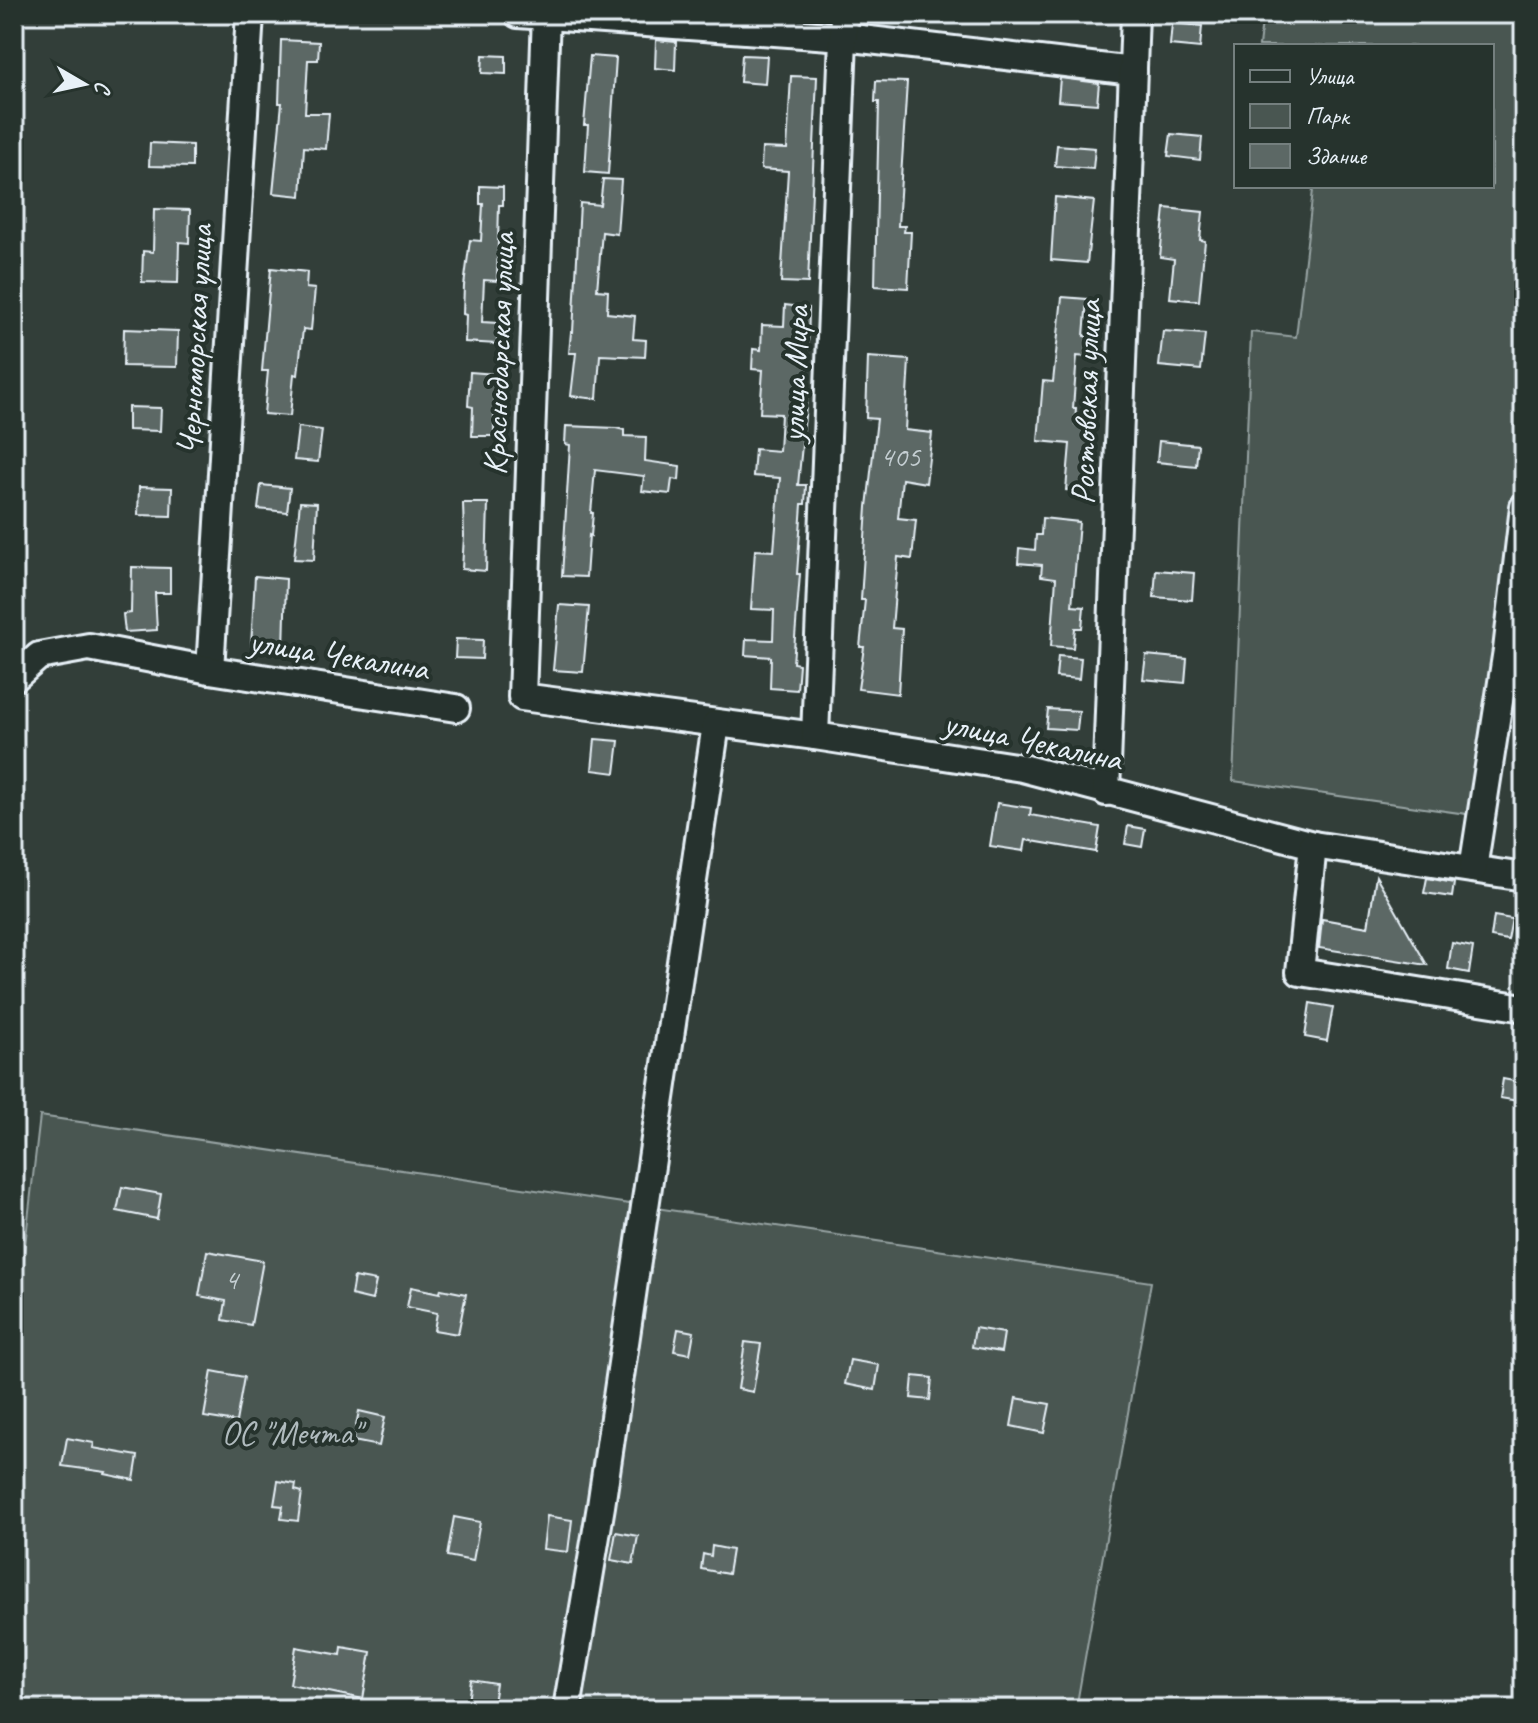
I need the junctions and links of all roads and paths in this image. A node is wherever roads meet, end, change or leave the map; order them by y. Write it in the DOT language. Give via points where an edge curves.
graph roads {
  1 [pos="250,14"];
  2 [pos="518,14"];
  3 [pos="1135,14"];
  4 [pos="546,16"];
  5 [pos="844,26"];
  6 [pos="1133,71"];
  7 [pos="1524,507"];
  8 [pos="1515,651"];
  9 [pos="210,670"];
  10 [pos="14,678"];
  11 [pos="522,697"];
  12 [pos="456,708"];
  13 [pos="716,724"];
  14 [pos="815,736"];
  15 [pos="1106,792"];
  16 [pos="1313,845"];
  17 [pos="1473,869"];
  18 [pos="1524,877"];
  19 [pos="1524,1008"];
  20 [pos="567,1709"];
  1 -- 9 [label="street, Черноморская улица"];
  2 -- 4 [label="street"];
  3 -- 6 [label="street, Ростовская улица"];
  4 -- 5 [label="street"];
  4 -- 11 [label="street, Краснодарская улица"];
  5 -- 6 [label="street"];
  5 -- 14 [label="street, улица Мира"];
  6 -- 15 [label="street, Ростовская улица"];
  7 -- 8 [label="street"];
  8 -- 17 [label="street"];
  9 -- 10 [label="street, улица Чекалина" via="89,647 39,656"];
  9 -- 12 [label="street, улица Чекалина"];
  11 -- 13 [label="street, улица Чекалина"];
  13 -- 14 [label="street, улица Чекалина"];
  13 -- 20 [label="street"];
  14 -- 15 [label="street, улица Чекалина" via="1022,768"];
  15 -- 16 [label="street, улица Чекалина"];
  16 -- 17 [label="street, улица Чекалина"];
  16 -- 19 [label="street" via="1300,972"];
  17 -- 18 [label="street, улица Чекалина"];
}
